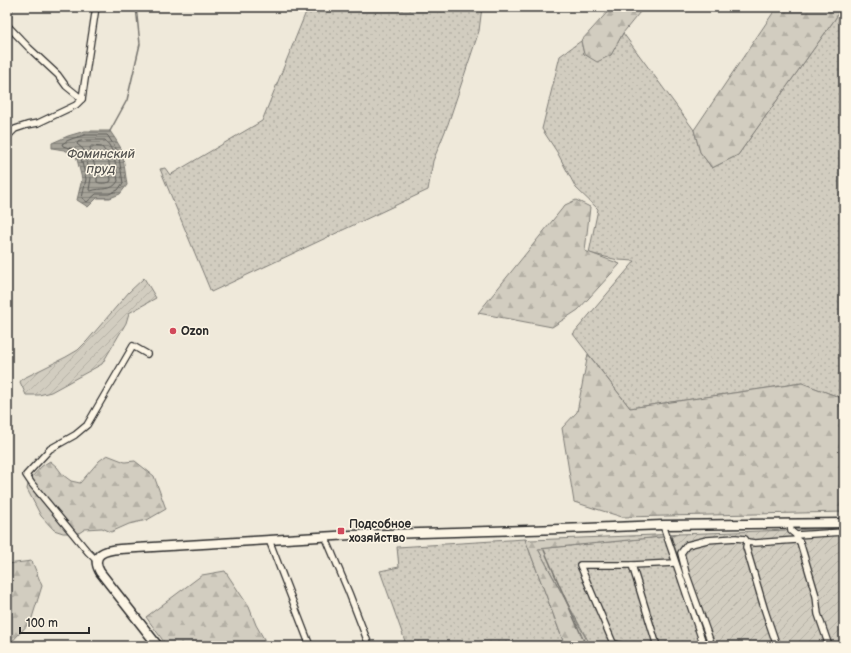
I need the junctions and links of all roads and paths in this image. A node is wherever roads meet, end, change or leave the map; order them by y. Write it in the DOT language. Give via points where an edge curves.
graph roads {
  1 [pos="9,7"];
  2 [pos="96,7"];
  3 [pos="7,20"];
  4 [pos="7,25"];
  5 [pos="82,100"];
  6 [pos="7,137"];
  7 [pos="147,354"];
  8 [pos="844,523"];
  9 [pos="790,524"];
  10 [pos="663,525"];
  11 [pos="844,532"];
  12 [pos="325,536"];
  13 [pos="796,537"];
  14 [pos="269,540"];
  15 [pos="747,542"];
  16 [pos="96,560"];
  17 [pos="675,563"];
  18 [pos="632,565"];
  19 [pos="369,645"];
  20 [pos="158,646"];
  21 [pos="310,646"];
  22 [pos="622,646"];
  23 [pos="657,646"];
  24 [pos="704,646"];
  25 [pos="712,646"];
  26 [pos="777,646"];
  27 [pos="829,646"];
  1 -- 3 [label="street"];
  2 -- 5 [label="street"];
  4 -- 5 [label="street"];
  5 -- 6 [label="street" via="38,123 15,129"];
  7 -- 16 [label="street" via="133,346 87,425 76,435 50,449 26,475"];
  8 -- 9 [label="main road"];
  9 -- 10 [label="main road"];
  9 -- 13 [label="street" via="790,530"];
  10 -- 12 [label="main road"];
  10 -- 17 [label="street"];
  11 -- 13 [label="street"];
  12 -- 14 [label="main road"];
  12 -- 19 [label="street"];
  13 -- 15 [label="street"];
  13 -- 27 [label="street" via="800,542 816,596 818,614"];
  14 -- 16 [label="main road" via="111,550 104,552"];
  14 -- 21 [label="street"];
  15 -- 25 [label="street" via="736,538 707,540 687,545 681,553"];
  15 -- 26 [label="street" via="746,548"];
  16 -- 20 [label="main road" via="97,567"];
  17 -- 18 [label="street"];
  17 -- 24 [label="street"];
  18 -- 22 [label="street" via="580,564 613,643"];
  18 -- 23 [label="street"];
}
